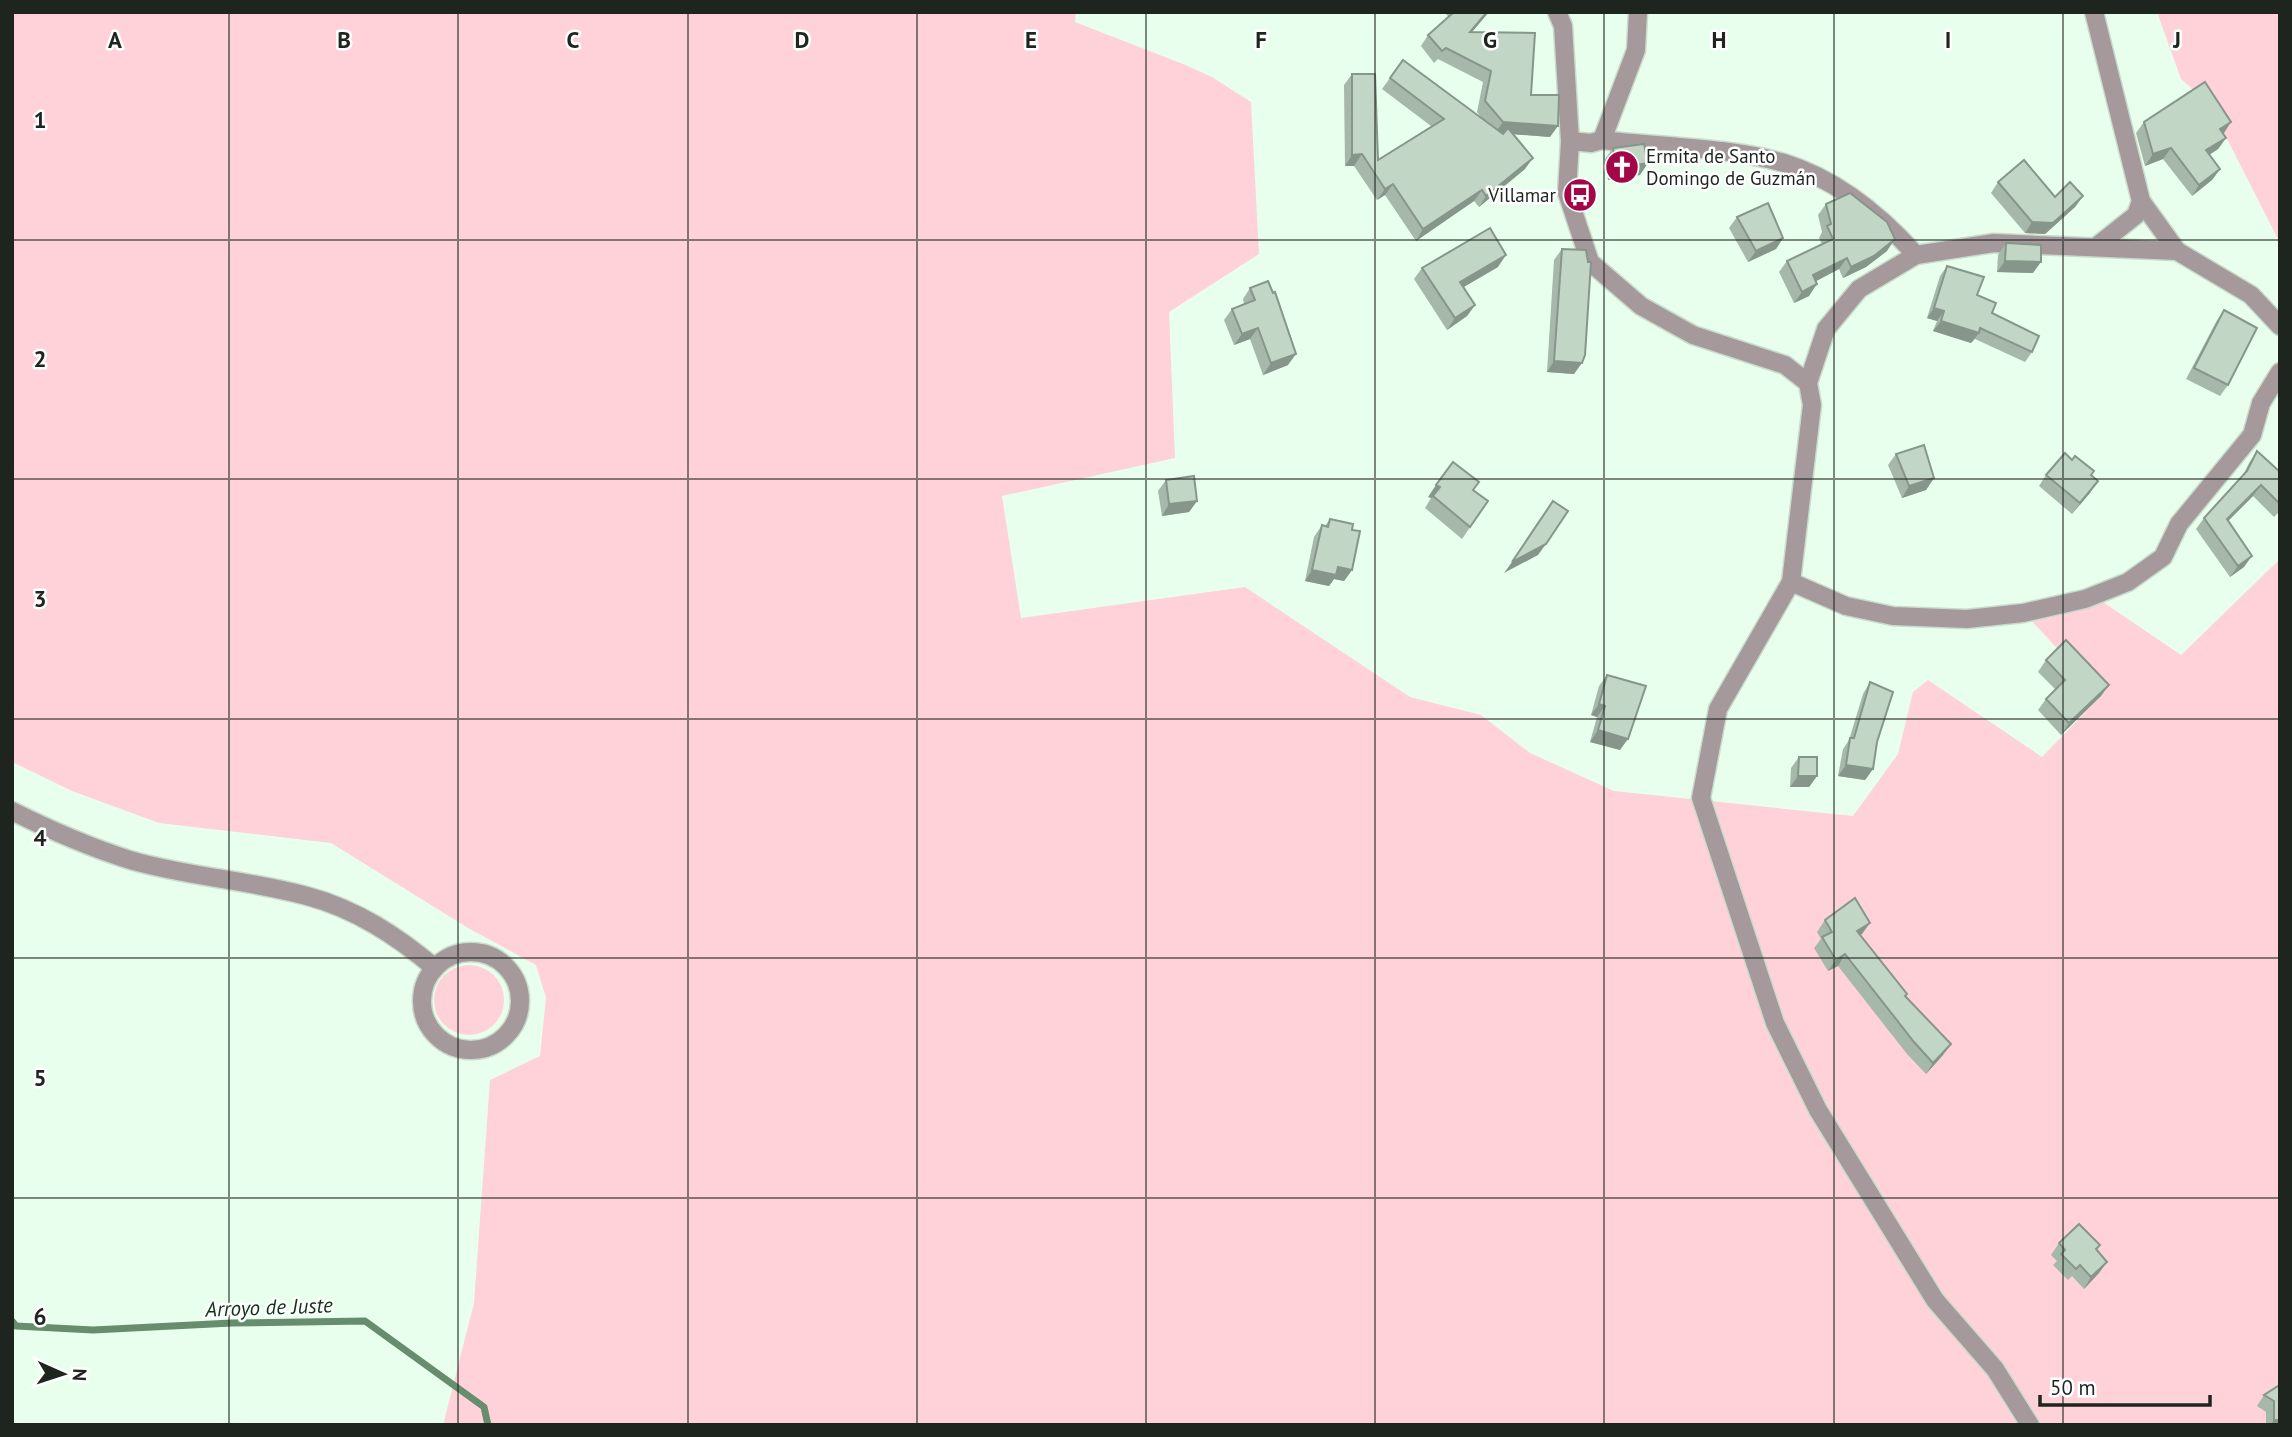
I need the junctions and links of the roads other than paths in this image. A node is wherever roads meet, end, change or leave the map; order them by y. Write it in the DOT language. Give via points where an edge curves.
graph roads {
  1 [pos="1557,12"];
  2 [pos="1638,12"];
  3 [pos="2094,12"];
  4 [pos="1602,139"];
  5 [pos="1570,141"];
  6 [pos="2141,201"];
  7 [pos="2097,246"];
  8 [pos="2176,251"];
  9 [pos="1916,255"];
  10 [pos="2280,326"];
  11 [pos="2280,372"];
  12 [pos="1808,383"];
  13 [pos="1791,582"];
  14 [pos="12,811"];
  15 [pos="435,968"];
  16 [pos="2030,1425"];
  1 -- 5 [label="street" via="1563,26"];
  2 -- 4 [label="street" via="1636,50"];
  3 -- 6 [label="street"];
  4 -- 5 [label="street"];
  4 -- 9 [label="street" via="1784,163 1856,200"];
  5 -- 12 [label="street" via="1567,193 1590,262 1662,318 1693,335 1786,365"];
  6 -- 7 [label="street" via="2136,215"];
  6 -- 8 [label="street"];
  7 -- 8 [label="street"];
  7 -- 9 [label="street" via="1994,243"];
  8 -- 10 [label="street" via="2251,295"];
  9 -- 12 [label="street" via="1859,289 1826,329"];
  11 -- 13 [label="street" via="2261,403 2252,435 2179,524 2163,557 2128,582 2023,613 1967,619 1893,616 1846,607"];
  12 -- 13 [label="street" via="1812,405"];
  13 -- 16 [label="street" via="1718,709 1701,798 1775,1023 1818,1110 1935,1300 1995,1369"];
  14 -- 15 [label="street" via="131,860 309,896 391,934"];
  15 -- 15 [label="street" via="421,997 423,1014 443,1043 466,1051 488,1048 506,1036 520,1010 519,988 508,968 478,952 461,953"];
}
